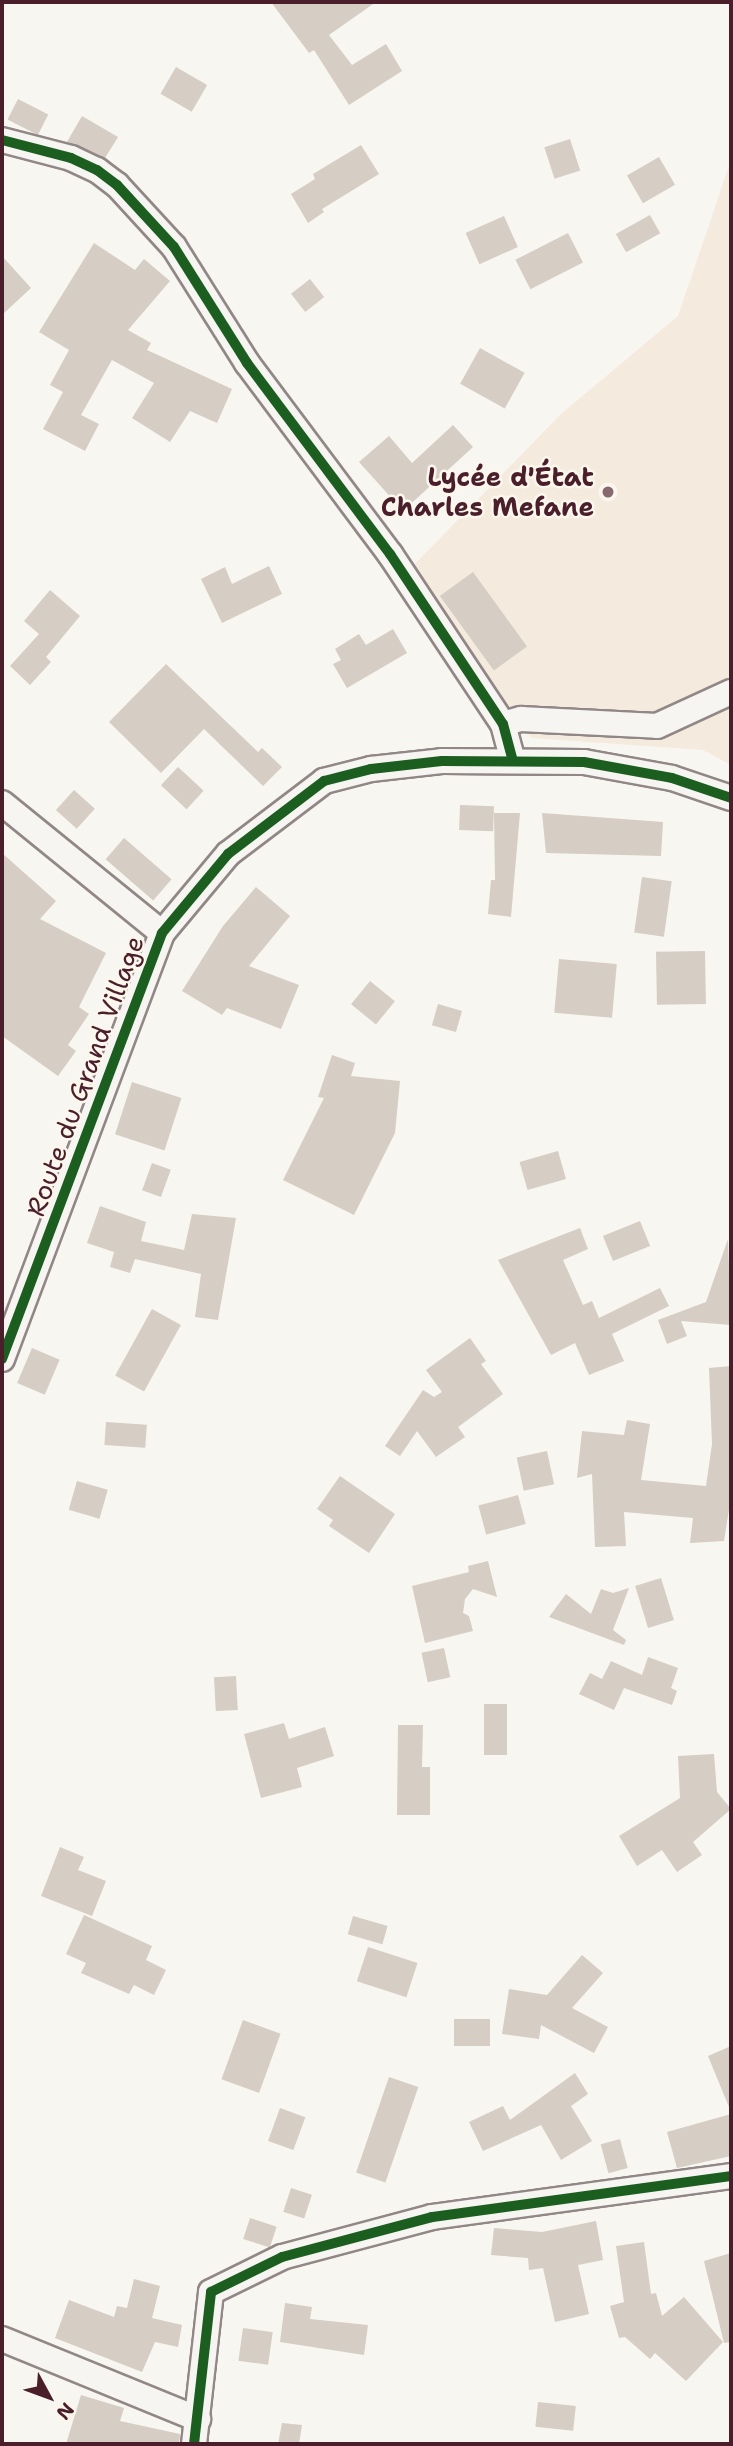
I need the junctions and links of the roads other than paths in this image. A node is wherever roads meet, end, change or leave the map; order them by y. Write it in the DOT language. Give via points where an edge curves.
graph roads {
  1 [pos="2,140"];
  2 [pos="731,692"];
  3 [pos="503,724"];
  4 [pos="513,761"];
  5 [pos="731,797"];
  6 [pos="2,803"];
  7 [pos="162,933"];
  8 [pos="2,1359"];
  9 [pos="731,2176"];
  10 [pos="2,2339"];
  11 [pos="198,2419"];
  12 [pos="194,2444"];
  1 -- 3 [label="street" via="71,158 97,170 117,185 174,247 247,363 390,554"];
  2 -- 3 [label="street" via="657,726 521,719"];
  3 -- 4 [label="street"];
  4 -- 5 [label="street, Route du Grand Village" via="584,762 673,778"];
  4 -- 7 [label="street, Route du Grand Village" via="442,761 371,769 324,782 228,854"];
  6 -- 7 [label="street"];
  7 -- 8 [label="street, Route du Grand Village"];
  9 -- 11 [label="street" via="432,2217 282,2257 211,2292"];
  10 -- 11 [label="street"];
  11 -- 12 [label="street"];
}
